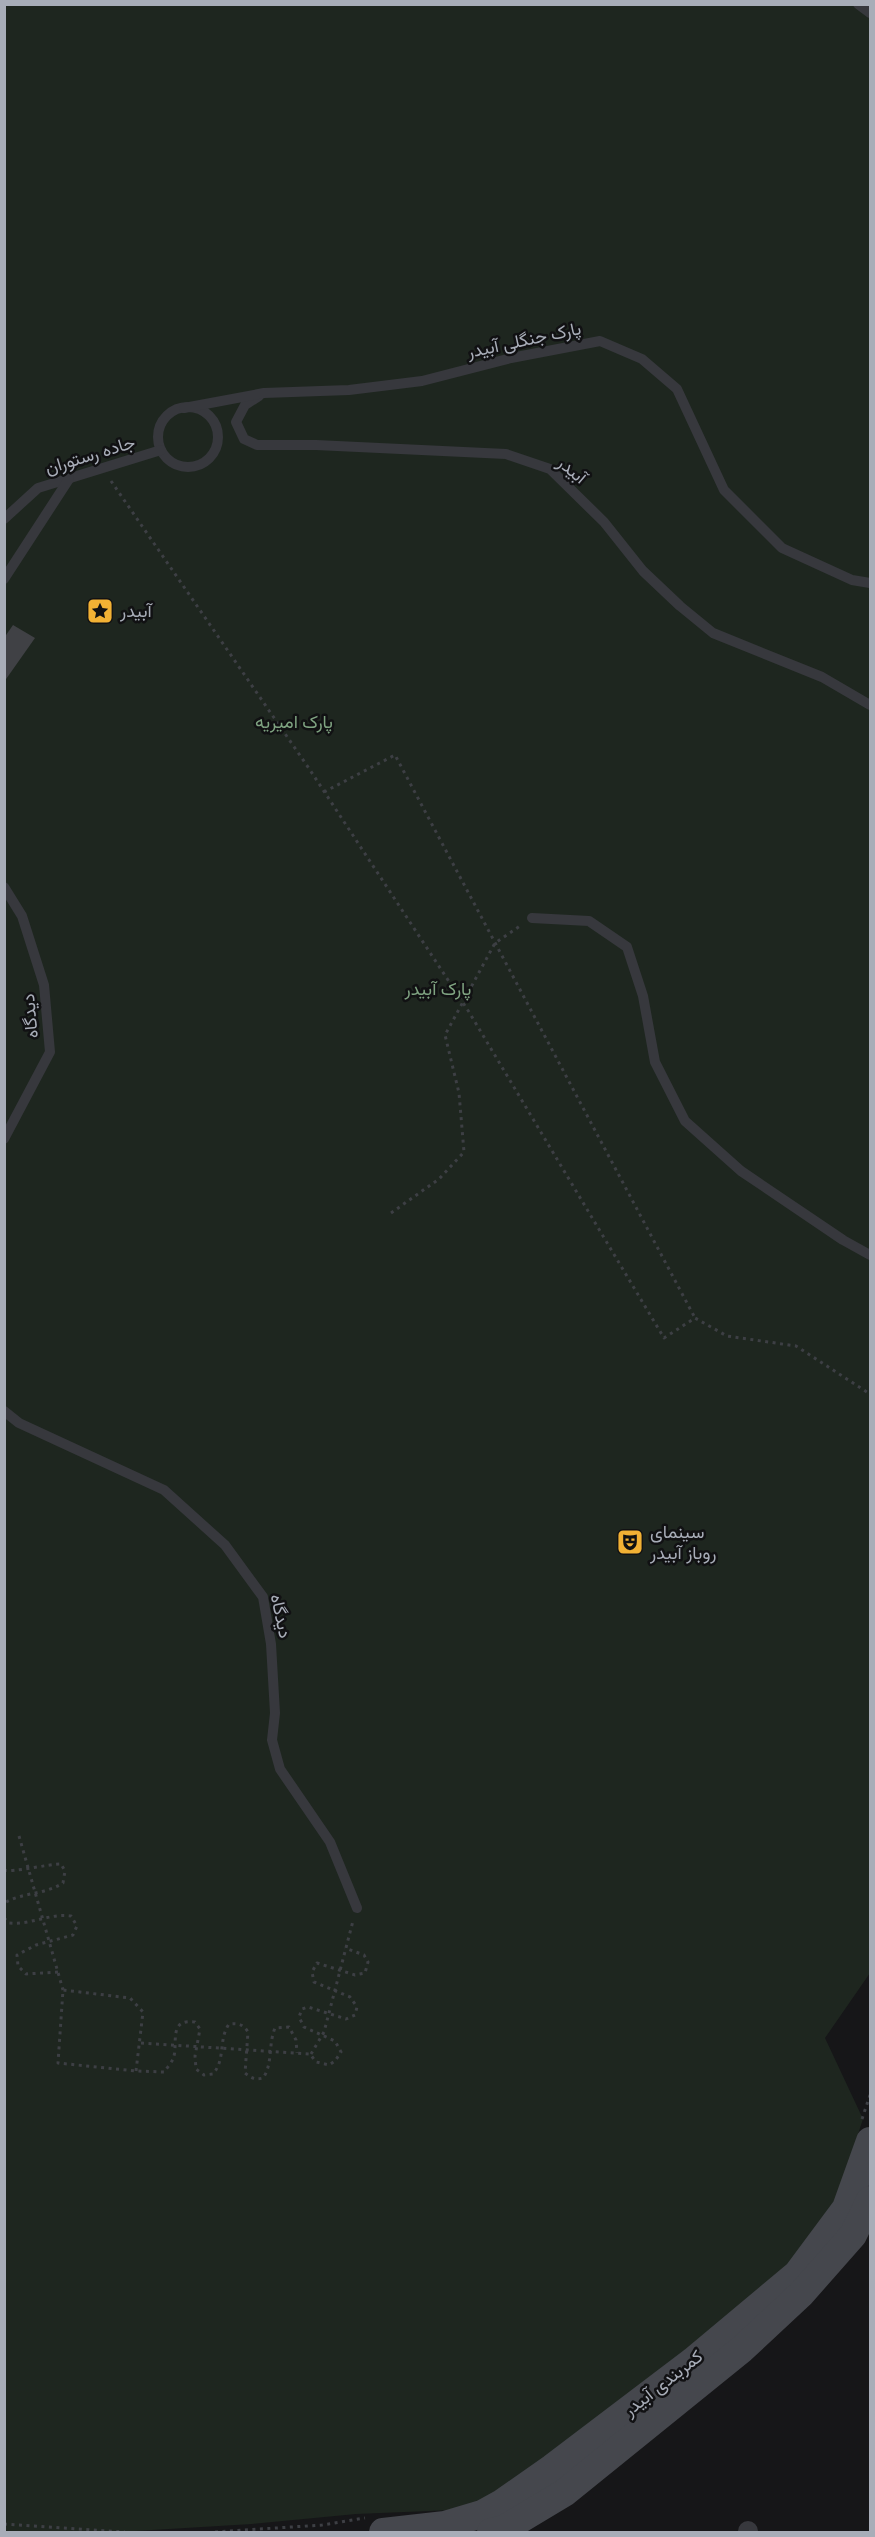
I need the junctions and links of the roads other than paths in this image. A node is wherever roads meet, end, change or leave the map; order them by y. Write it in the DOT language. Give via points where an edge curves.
graph roads {
  1 [pos="858,4"];
  2 [pos="870,13"];
  3 [pos="264,393"];
  4 [pos="184,408"];
  5 [pos="161,450"];
  6 [pos="69,479"];
  7 [pos="4,519"];
  8 [pos="4,579"];
  9 [pos="870,584"];
  10 [pos="870,705"];
  11 [pos="4,887"];
  12 [pos="532,918"];
  13 [pos="4,1139"];
  14 [pos="870,1255"];
  15 [pos="4,1411"];
  16 [pos="357,1908"];
  17 [pos="865,2134"];
  18 [pos="870,2200"];
  19 [pos="374,2525"];
  20 [pos="491,2532"];
  1 -- 2 [label="lane"];
  3 -- 4 [label="lane, پارک جنگلی آبیدر"];
  3 -- 9 [label="lane, پارک جنگلی آبیدر" via="350,390 422,381 600,341 642,359 677,389 724,490 782,548 852,580"];
  3 -- 10 [label="lane, آبیدر" via="245,405 236,422 244,439 257,445 506,454 550,469 604,522 643,571 713,633 822,677"];
  4 -- 5 [label="lane" via="175,410 162,423"];
  4 -- 5 [label="lane" via="203,411 210,417 216,426 217,446 204,462 184,467"];
  5 -- 6 [label="lane, جاده رستوران"];
  6 -- 7 [label="lane, جاده رستوران" via="38,488"];
  6 -- 8 [label="lane"];
  11 -- 13 [label="lane, دیدگاه" via="22,916 44,985 50,1052"];
  12 -- 14 [label="lane" via="590,921 627,947 643,996 656,1062 685,1120 741,1172"];
  15 -- 16 [label="lane, دیدگاه" via="19,1423 164,1490 225,1545 263,1597 275,1713 272,1740 280,1769 330,1842"];
  17 -- 19 [label="main road, کمربندی آبیدر" via="846,2208 797,2274 693,2361 552,2468 482,2514 445,2525"];
  18 -- 20 [label="main road, کمربندی آبیدر" via="853,2235 801,2294 742,2349 564,2493 504,2529"];
}
